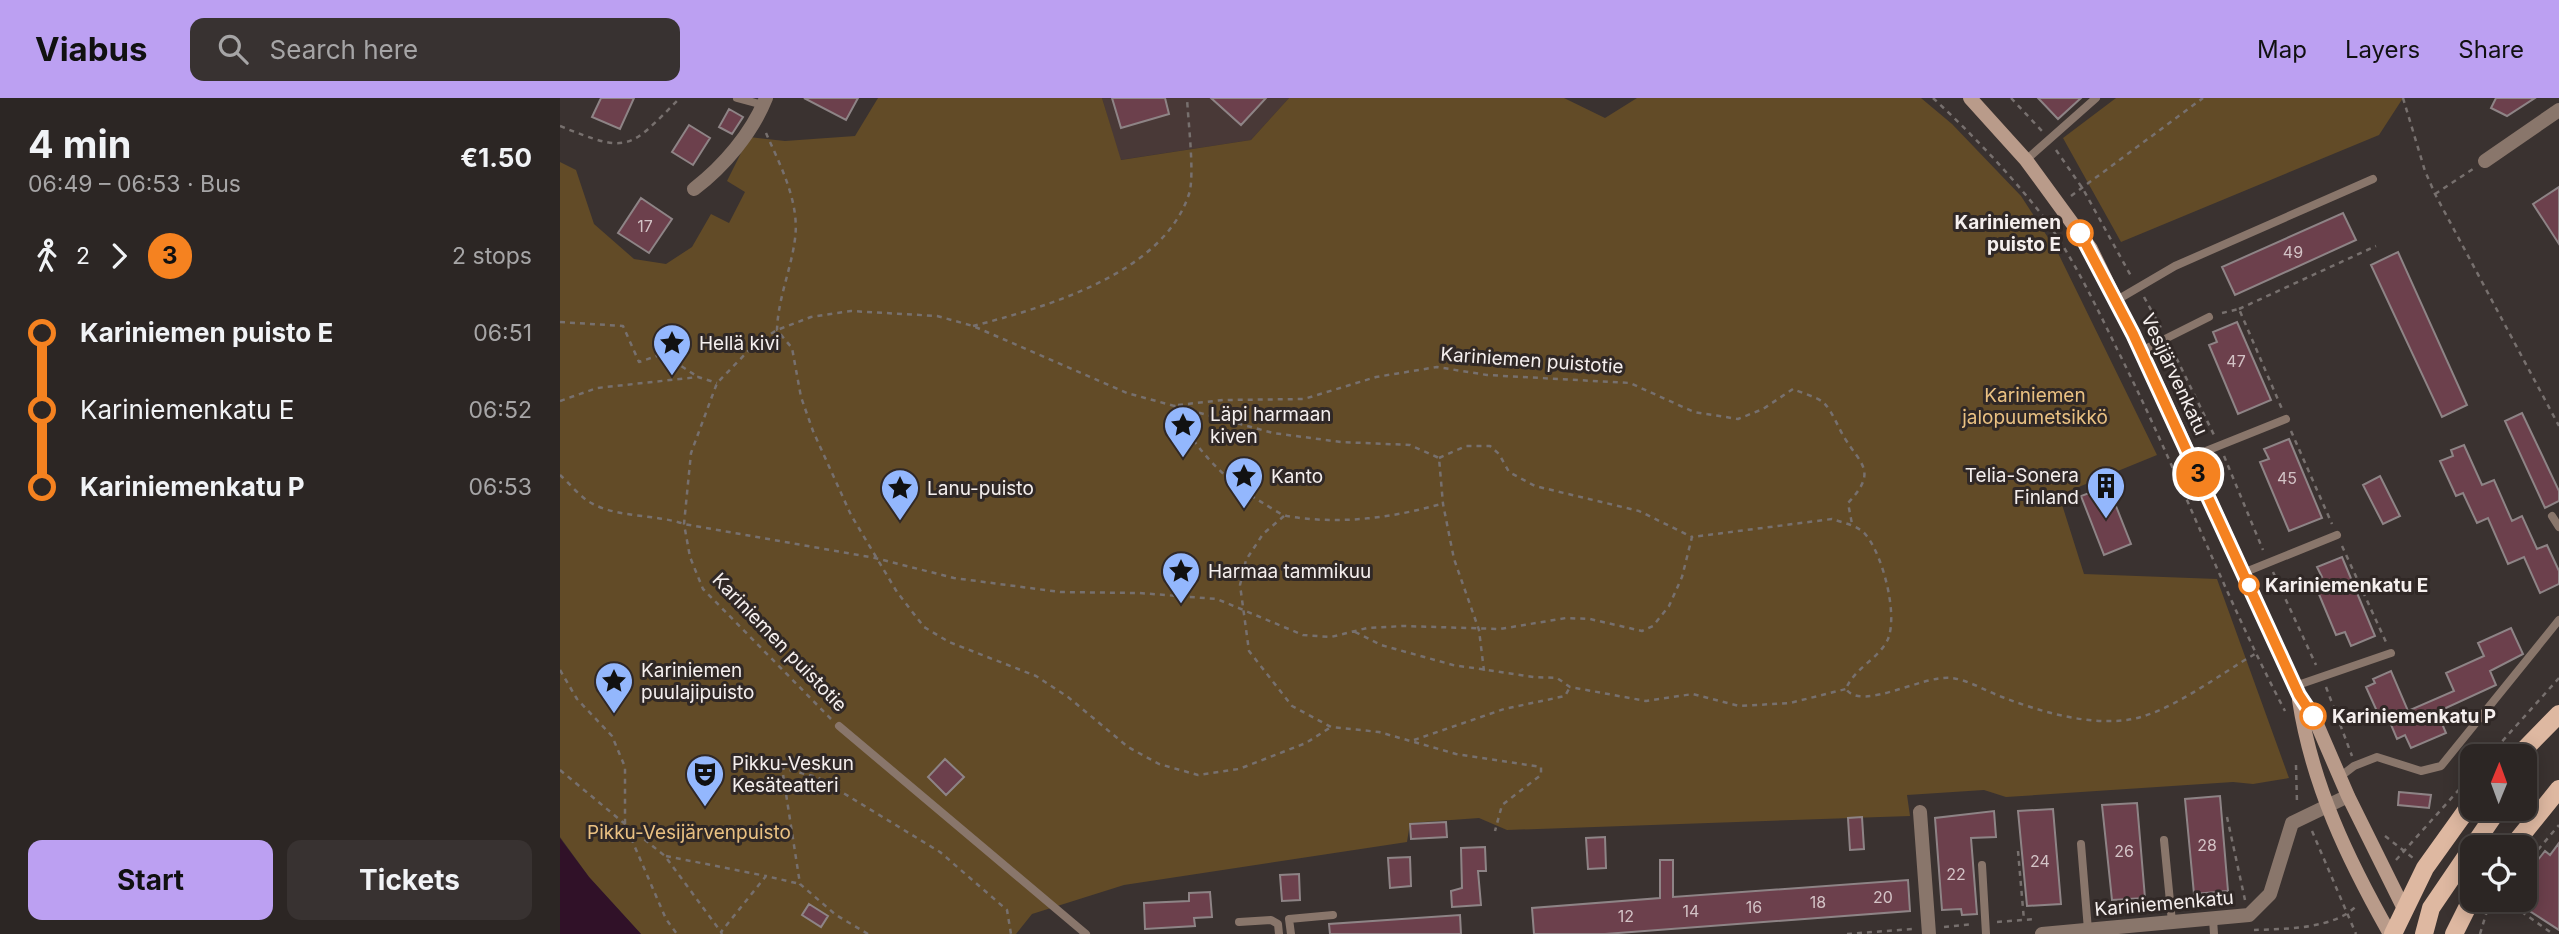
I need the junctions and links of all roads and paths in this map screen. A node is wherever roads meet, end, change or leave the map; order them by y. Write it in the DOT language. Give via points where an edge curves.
graph roads {
  1 [pos="680,98"];
  2 [pos="737,98"];
  3 [pos="1187,98"];
  4 [pos="1933,98"];
  5 [pos="1970,98"];
  6 [pos="2096,98"];
  7 [pos="2203,98"];
  8 [pos="2403,98"];
  9 [pos="763,107"];
  10 [pos="2559,110"];
  11 [pos="560,126"];
  12 [pos="2026,160"];
  13 [pos="2485,162"];
  14 [pos="2373,179"];
  15 [pos="694,189"];
  16 [pos="2083,189"];
  17 [pos="2435,194"];
  18 [pos="2060,203"];
  19 [pos="2043,216"];
  20 [pos="2376,246"];
  21 [pos="2138,287"];
  22 [pos="2117,300"];
  23 [pos="2239,309"];
  24 [pos="2209,317"];
  25 [pos="560,322"];
  26 [pos="973,326"];
  27 [pos="777,330"];
  28 [pos="2167,339"];
  29 [pos="2141,351"];
  30 [pos="698,377"];
  31 [pos="717,383"];
  32 [pos="560,401"];
  33 [pos="1174,405"];
  34 [pos="2286,419"];
  35 [pos="2559,426"];
  36 [pos="2220,446"];
  37 [pos="2191,457"];
  38 [pos="1439,458"];
  39 [pos="560,475"];
  40 [pos="1443,503"];
  41 [pos="1284,516"];
  42 [pos="2552,516"];
  43 [pos="684,524"];
  44 [pos="1852,525"];
  45 [pos="2559,527"];
  46 [pos="2337,534"];
  47 [pos="1692,537"];
  48 [pos="875,558"];
  49 [pos="2269,564"];
  50 [pos="2243,573"];
  51 [pos="1241,610"];
  52 [pos="2559,620"];
  53 [pos="1479,630"];
  54 [pos="1355,632"];
  55 [pos="2391,653"];
  56 [pos="2255,654"];
  57 [pos="560,670"];
  58 [pos="1484,671"];
  59 [pos="2322,678"];
  60 [pos="2559,678"];
  61 [pos="1570,687"];
  62 [pos="1846,689"];
  63 [pos="2297,691"];
  64 [pos="2559,714"];
  65 [pos="2289,719"];
  66 [pos="839,726"];
  67 [pos="1331,727"];
  68 [pos="2540,736"];
  69 [pos="1414,740"];
  70 [pos="2500,744"];
  71 [pos="2531,744"];
  72 [pos="2535,744"];
  73 [pos="2295,756"];
  74 [pos="2354,766"];
  75 [pos="560,770"];
  76 [pos="2341,776"];
  77 [pos="2460,788"];
  78 [pos="2559,789"];
  79 [pos="2348,796"];
  80 [pos="2326,805"];
  81 [pos="2302,808"];
  82 [pos="2290,810"];
  83 [pos="1920,811"];
  84 [pos="2227,817"];
  85 [pos="2460,819"];
  86 [pos="2490,821"];
  87 [pos="625,824"];
  88 [pos="2559,825"];
  89 [pos="1494,831"];
  90 [pos="2384,835"];
  91 [pos="2522,835"];
  92 [pos="2164,840"];
  93 [pos="2081,844"];
  94 [pos="2018,850"];
  95 [pos="2403,851"];
  96 [pos="2537,851"];
  97 [pos="665,856"];
  98 [pos="1982,865"];
  99 [pos="2385,873"];
  100 [pos="766,876"];
  101 [pos="800,884"];
  102 [pos="2253,892"];
  103 [pos="2246,902"];
  104 [pos="2233,903"];
  105 [pos="2404,909"];
  106 [pos="2465,912"];
  107 [pos="2487,912"];
  108 [pos="2522,912"];
  109 [pos="2349,914"];
  110 [pos="1333,915"];
  111 [pos="2037,919"];
  112 [pos="2213,919"];
  113 [pos="2024,920"];
  114 [pos="1239,922"];
  115 [pos="2172,922"];
  116 [pos="1985,923"];
  117 [pos="1955,926"];
  118 [pos="2088,930"];
  119 [pos="2253,930"];
  120 [pos="1929,931"];
  121 [pos="2429,931"];
  122 [pos="722,933"];
  123 [pos="677,934"];
  124 [pos="868,934"];
  125 [pos="1011,934"];
  126 [pos="1086,934"];
  127 [pos="1279,934"];
  128 [pos="1291,934"];
  129 [pos="1847,934"];
  130 [pos="1956,934"];
  131 [pos="1986,934"];
  132 [pos="2042,934"];
  133 [pos="2214,934"];
  134 [pos="2356,934"];
  135 [pos="2391,934"];
  136 [pos="2454,934"];
  137 [pos="2480,934"];
  138 [pos="2553,934"];
  1 -- 11 [label="path" via="645,132 623,145 604,144"];
  2 -- 9 [label="lane"];
  3 -- 26 [label="path" via="1191,191 1181,214 1144,256 1033,310"];
  4 -- 19 [label="path" via="1977,139"];
  5 -- 12 [label="street, Vesijärvenkatu"];
  6 -- 12 [label="lane"];
  7 -- 16 [label="path"];
  8 -- 17 [label="path"];
  9 -- 15 [label="street" via="715,173"];
  9 -- 27 [label="path" via="785,174 796,237 778,302"];
  10 -- 13 [label="street"];
  12 -- 18 [label="street, Vesijärvenkatu"];
  13 -- 17 [label="path"];
  14 -- 21 [label="lane" via="2175,265"];
  16 -- 18 [label="path"];
  16 -- 21 [label="path"];
  17 -- 35 [label="path"];
  18 -- 19 [label="path"];
  18 -- 22 [label="street, Vesijärvenkatu"];
  19 -- 56 [label="path" via="2089,293 2141,397"];
  20 -- 23 [label="path"];
  21 -- 22 [label="lane"];
  21 -- 28 [label="path"];
  22 -- 29 [label="street, Vesijärvenkatu"];
  23 -- 24 [label="path"];
  23 -- 34 [label="path"];
  24 -- 28 [label="lane"];
  25 -- 30 [label="path" via="623,326 639,362 663,354"];
  26 -- 27 [label="path, Kariniemen puistotie" via="937,316 850,311 811,317"];
  26 -- 33 [label="path, Kariniemen puistotie" via="1127,393"];
  27 -- 31 [label="path, Kariniemen puistotie" via="756,343"];
  27 -- 48 [label="path" via="792,348 801,397 833,480"];
  28 -- 29 [label="lane"];
  28 -- 36 [label="path"];
  29 -- 37 [label="street, Vesijärvenkatu"];
  30 -- 31 [label="path"];
  30 -- 32 [label="path" via="597,388"];
  31 -- 43 [label="path, Kariniemen puistotie" via="691,453"];
  33 -- 38 [label="path, Kariniemen puistotie" via="1273,433 1341,442 1410,444"];
  33 -- 41 [label="path" via="1182,425 1210,463"];
  33 -- 44 [label="path, Kariniemen puistotie" via="1304,398 1376,377 1437,367 1487,375 1630,383 1694,412 1738,419 1793,389 1824,403 1860,455 1865,471 1859,491 1848,503"];
  34 -- 36 [label="lane"];
  34 -- 46 [label="path"];
  36 -- 37 [label="lane"];
  36 -- 49 [label="path"];
  37 -- 50 [label="street, Vesijärvenkatu"];
  38 -- 40 [label="path"];
  38 -- 47 [label="path" via="1466,446 1490,446 1509,471 1535,486 1639,511"];
  39 -- 43 [label="path" via="591,504"];
  40 -- 41 [label="path" via="1364,519"];
  40 -- 53 [label="path" via="1454,559"];
  41 -- 51 [label="path" via="1263,534 1246,560"];
  42 -- 45 [label="lane"];
  43 -- 48 [label="path"];
  43 -- 66 [label="path, Kariniemen puistotie" via="703,589"];
  44 -- 47 [label="path" via="1832,519"];
  44 -- 62 [label="path" via="1875,550 1893,617 1887,641"];
  46 -- 49 [label="lane"];
  46 -- 55 [label="path"];
  47 -- 53 [label="path" via="1682,577 1668,606 1653,626 1642,631 1566,618"];
  48 -- 51 [label="path" via="954,578 1060,592 1217,599"];
  48 -- 67 [label="path" via="924,627 949,642 1036,676 1128,747 1159,765 1198,775 1239,769 1306,743"];
  49 -- 50 [label="lane"];
  49 -- 59 [label="path"];
  50 -- 63 [label="street, Vesijärvenkatu"];
  51 -- 54 [label="path" via="1303,635 1331,637"];
  51 -- 67 [label="path" via="1249,651 1269,679 1292,706"];
  52 -- 74 [label="lane" via="2441,766 2421,771 2377,757"];
  53 -- 54 [label="path" via="1403,625"];
  53 -- 58 [label="path"];
  54 -- 58 [label="path" via="1381,645"];
  55 -- 59 [label="lane"];
  56 -- 62 [label="path" via="2159,709 2130,719 2088,722 2006,699 1953,678 1917,681 1861,699"];
  56 -- 65 [label="path"];
  57 -- 87 [label="path" via="577,699 612,736 625,767"];
  58 -- 61 [label="path" via="1557,678"];
  59 -- 63 [label="lane"];
  59 -- 74 [label="path"];
  60 -- 70 [label="path"];
  61 -- 62 [label="path" via="1646,701 1693,694 1739,706 1790,702"];
  61 -- 69 [label="path" via="1565,696 1504,709"];
  63 -- 76 [label="street, Vesijärvenkatu"];
  63 -- 80 [label="street, Vesijärvenkatu"];
  64 -- 68 [label="main road"];
  66 -- 126 [label="lane, Kariniemen puistotie"];
  67 -- 69 [label="path"];
  68 -- 71 [label="main road"];
  68 -- 72 [label="main road"];
  69 -- 89 [label="path" via="1456,754 1541,767 1541,775 1502,804"];
  73 -- 81 [label="path"];
  74 -- 76 [label="lane"];
  75 -- 87 [label="path"];
  76 -- 79 [label="street, Vesijärvenkatu"];
  77 -- 95 [label="path"];
  78 -- 91 [label="main road"];
  79 -- 80 [label="street, Kariniemenkatu"];
  79 -- 99 [label="street, Vesijärvenkatu"];
  80 -- 81 [label="street, Kariniemenkatu"];
  80 -- 135 [label="street, Vesijärvenkatu" via="2353,867"];
  81 -- 82 [label="path"];
  81 -- 109 [label="path"];
  81 -- 112 [label="street, Kariniemenkatu" via="2292,823 2270,894 2259,908 2249,915"];
  83 -- 120 [label="street"];
  84 -- 103 [label="path"];
  85 -- 105 [label="main road" via="2425,868"];
  86 -- 121 [label="main road" via="2446,883"];
  87 -- 97 [label="path"];
  87 -- 123 [label="path" via="666,919"];
  88 -- 96 [label="path"];
  90 -- 95 [label="path"];
  92 -- 115 [label="lane"];
  93 -- 118 [label="lane"];
  94 -- 113 [label="path"];
  95 -- 99 [label="path"];
  97 -- 100 [label="path"];
  97 -- 122 [label="path"];
  98 -- 116 [label="lane"];
  99 -- 105 [label="street, Vesijärvenkatu"];
  100 -- 101 [label="path"];
  100 -- 122 [label="path"];
  101 -- 124 [label="path" via="836,915"];
  101 -- 125 [label="path" via="782,768 817,777 940,852 1007,910"];
  102 -- 103 [label="path"];
  103 -- 104 [label="path"];
  105 -- 121 [label="main road, Vesijärvenkatu"];
  105 -- 135 [label="main road"];
  106 -- 136 [label="main road"];
  107 -- 137 [label="path"];
  108 -- 138 [label="path"];
  109 -- 119 [label="path" via="2284,929"];
  109 -- 134 [label="path"];
  110 -- 128 [label="lane" via="1289,919"];
  111 -- 113 [label="path"];
  112 -- 115 [label="street, Kariniemenkatu"];
  112 -- 133 [label="lane"];
  113 -- 116 [label="path"];
  114 -- 127 [label="lane" via="1271,920 1278,923"];
  115 -- 118 [label="street, Kariniemenkatu"];
  116 -- 117 [label="path"];
  116 -- 131 [label="lane"];
  117 -- 120 [label="path"];
  117 -- 130 [label="path"];
  118 -- 132 [label="street, Kariniemenkatu"];
  120 -- 129 [label="path"];
}
